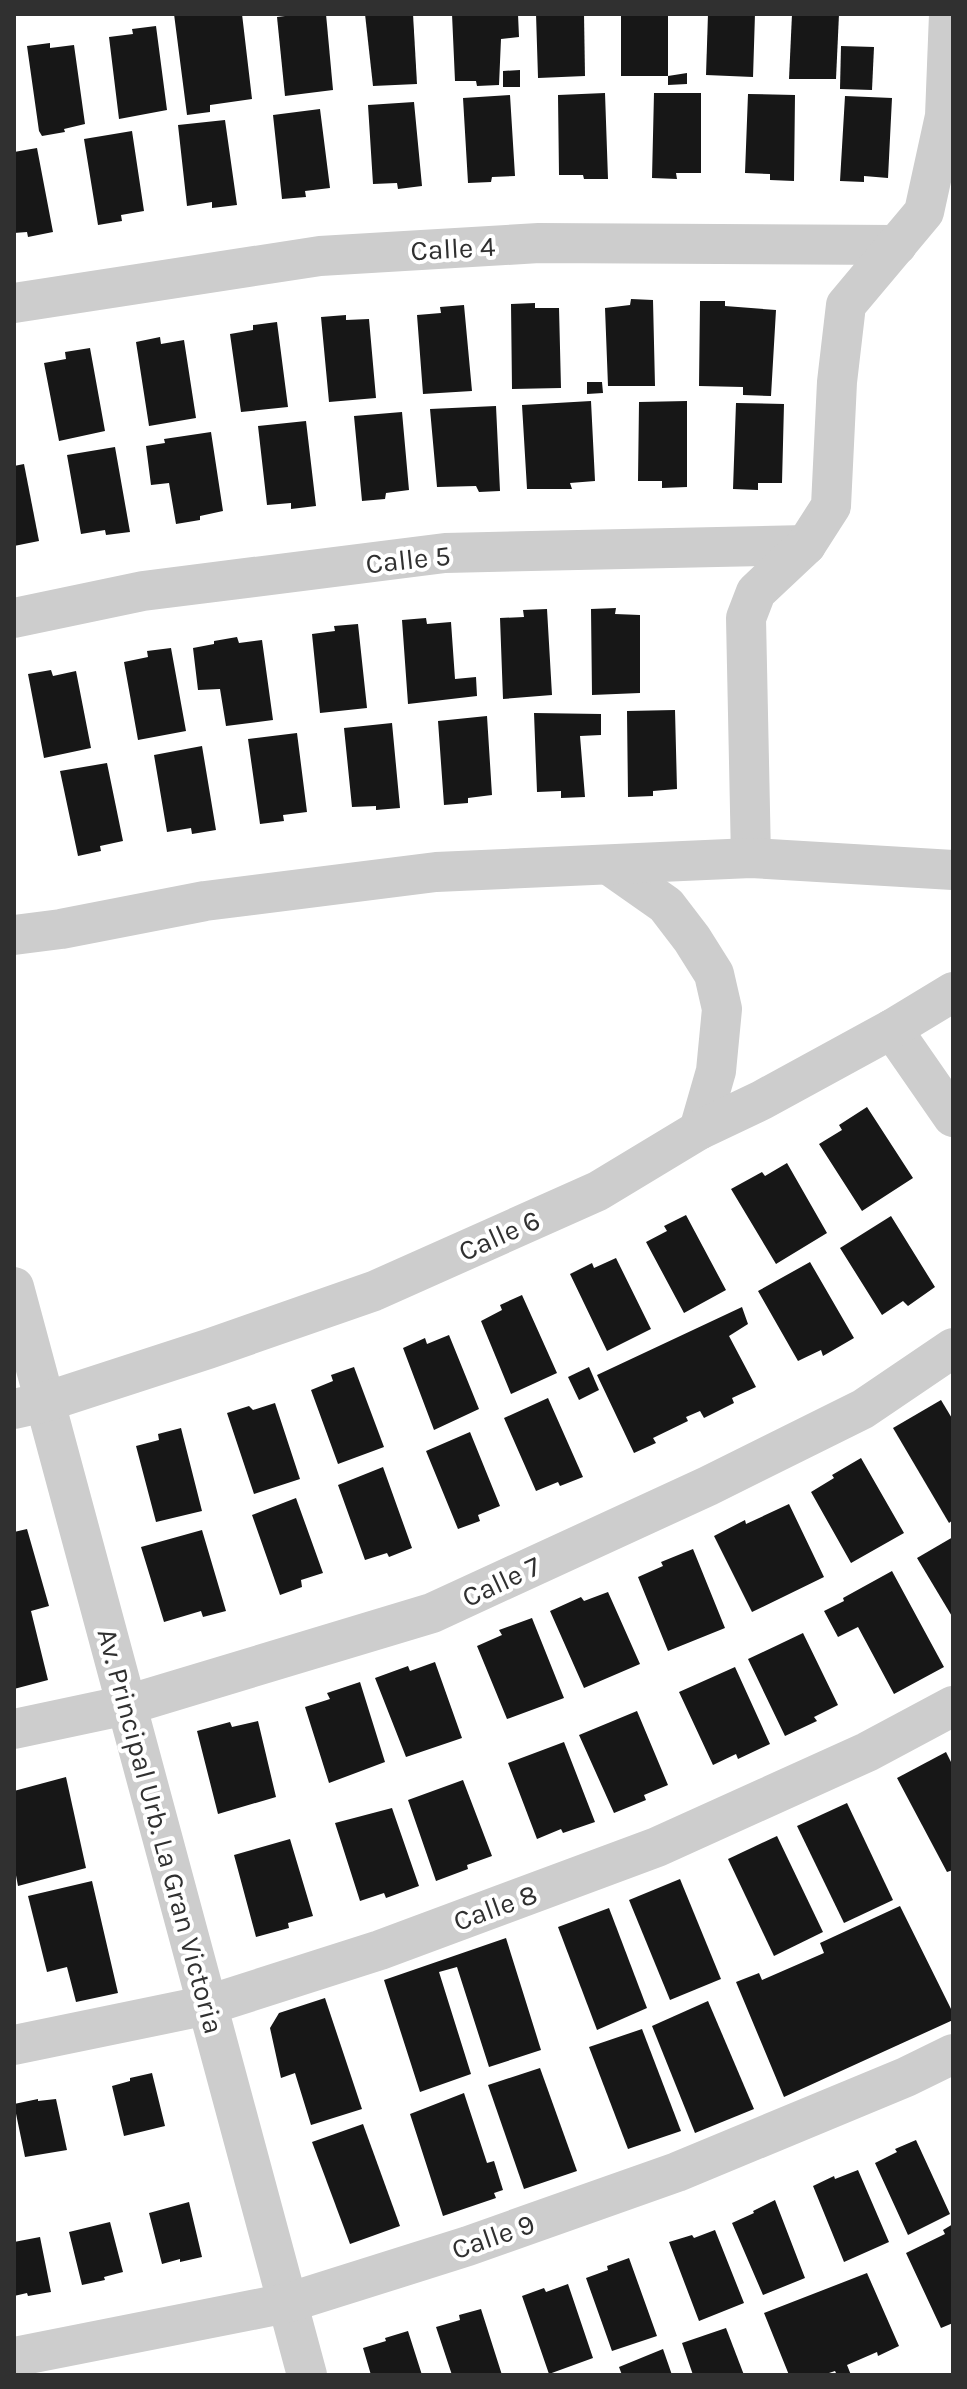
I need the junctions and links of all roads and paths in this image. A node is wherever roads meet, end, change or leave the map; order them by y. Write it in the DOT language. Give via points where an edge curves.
graph roads {
  1 [pos="949,14"];
  2 [pos="897,245"];
  3 [pos="14,303"];
  4 [pos="806,545"];
  5 [pos="14,618"];
  6 [pos="751,858"];
  7 [pos="609,865"];
  8 [pos="953,870"];
  9 [pos="14,935"];
  10 [pos="953,992"];
  11 [pos="892,1029"];
  12 [pos="953,1117"];
  13 [pos="699,1130"];
  14 [pos="14,1287"];
  15 [pos="953,1348"];
  16 [pos="30,1405"];
  17 [pos="127,1705"];
  18 [pos="953,1706"];
  19 [pos="14,1729"];
  20 [pos="208,2005"];
  21 [pos="14,2045"];
  22 [pos="953,2054"];
  23 [pos="287,2303"];
  24 [pos="14,2357"];
  25 [pos="307,2375"];
  1 -- 2 [label="street" via="945,116 924,212"];
  2 -- 3 [label="street, Calle 4" via="539,243 320,256"];
  2 -- 4 [label="street" via="846,305 831,506"];
  4 -- 5 [label="street, Calle 5" via="445,553 143,591"];
  4 -- 6 [label="street" via="756,592 746,618"];
  6 -- 7 [label="street"];
  6 -- 8 [label="street"];
  7 -- 9 [label="street" via="436,872 205,901"];
  7 -- 13 [label="street" via="666,905 714,974 722,1009 716,1071"];
  10 -- 11 [label="street, Calle 6"];
  11 -- 12 [label="street"];
  11 -- 13 [label="street, Calle 6"];
  13 -- 16 [label="street, Calle 6" via="598,1191 374,1291"];
  14 -- 16 [label="street, Av. Principal Urb. La Gran Victoria"];
  15 -- 17 [label="street, Calle 7" via="863,1409 432,1613"];
  16 -- 17 [label="street, Av. Principal Urb. La Gran Victoria"];
  17 -- 19 [label="street, Calle 7"];
  17 -- 20 [label="street, Av. Principal Urb. La Gran Victoria"];
  18 -- 20 [label="street, Calle 8" via="867,1752 657,1847 380,1950"];
  20 -- 21 [label="street, Calle 8"];
  20 -- 23 [label="street, Av. Principal Urb. La Gran Victoria"];
  22 -- 23 [label="street, Calle 9" via="677,2172"];
  23 -- 24 [label="street, Calle 9"];
  23 -- 25 [label="street, Av. Principal Urb. La Gran Victoria"];
}
